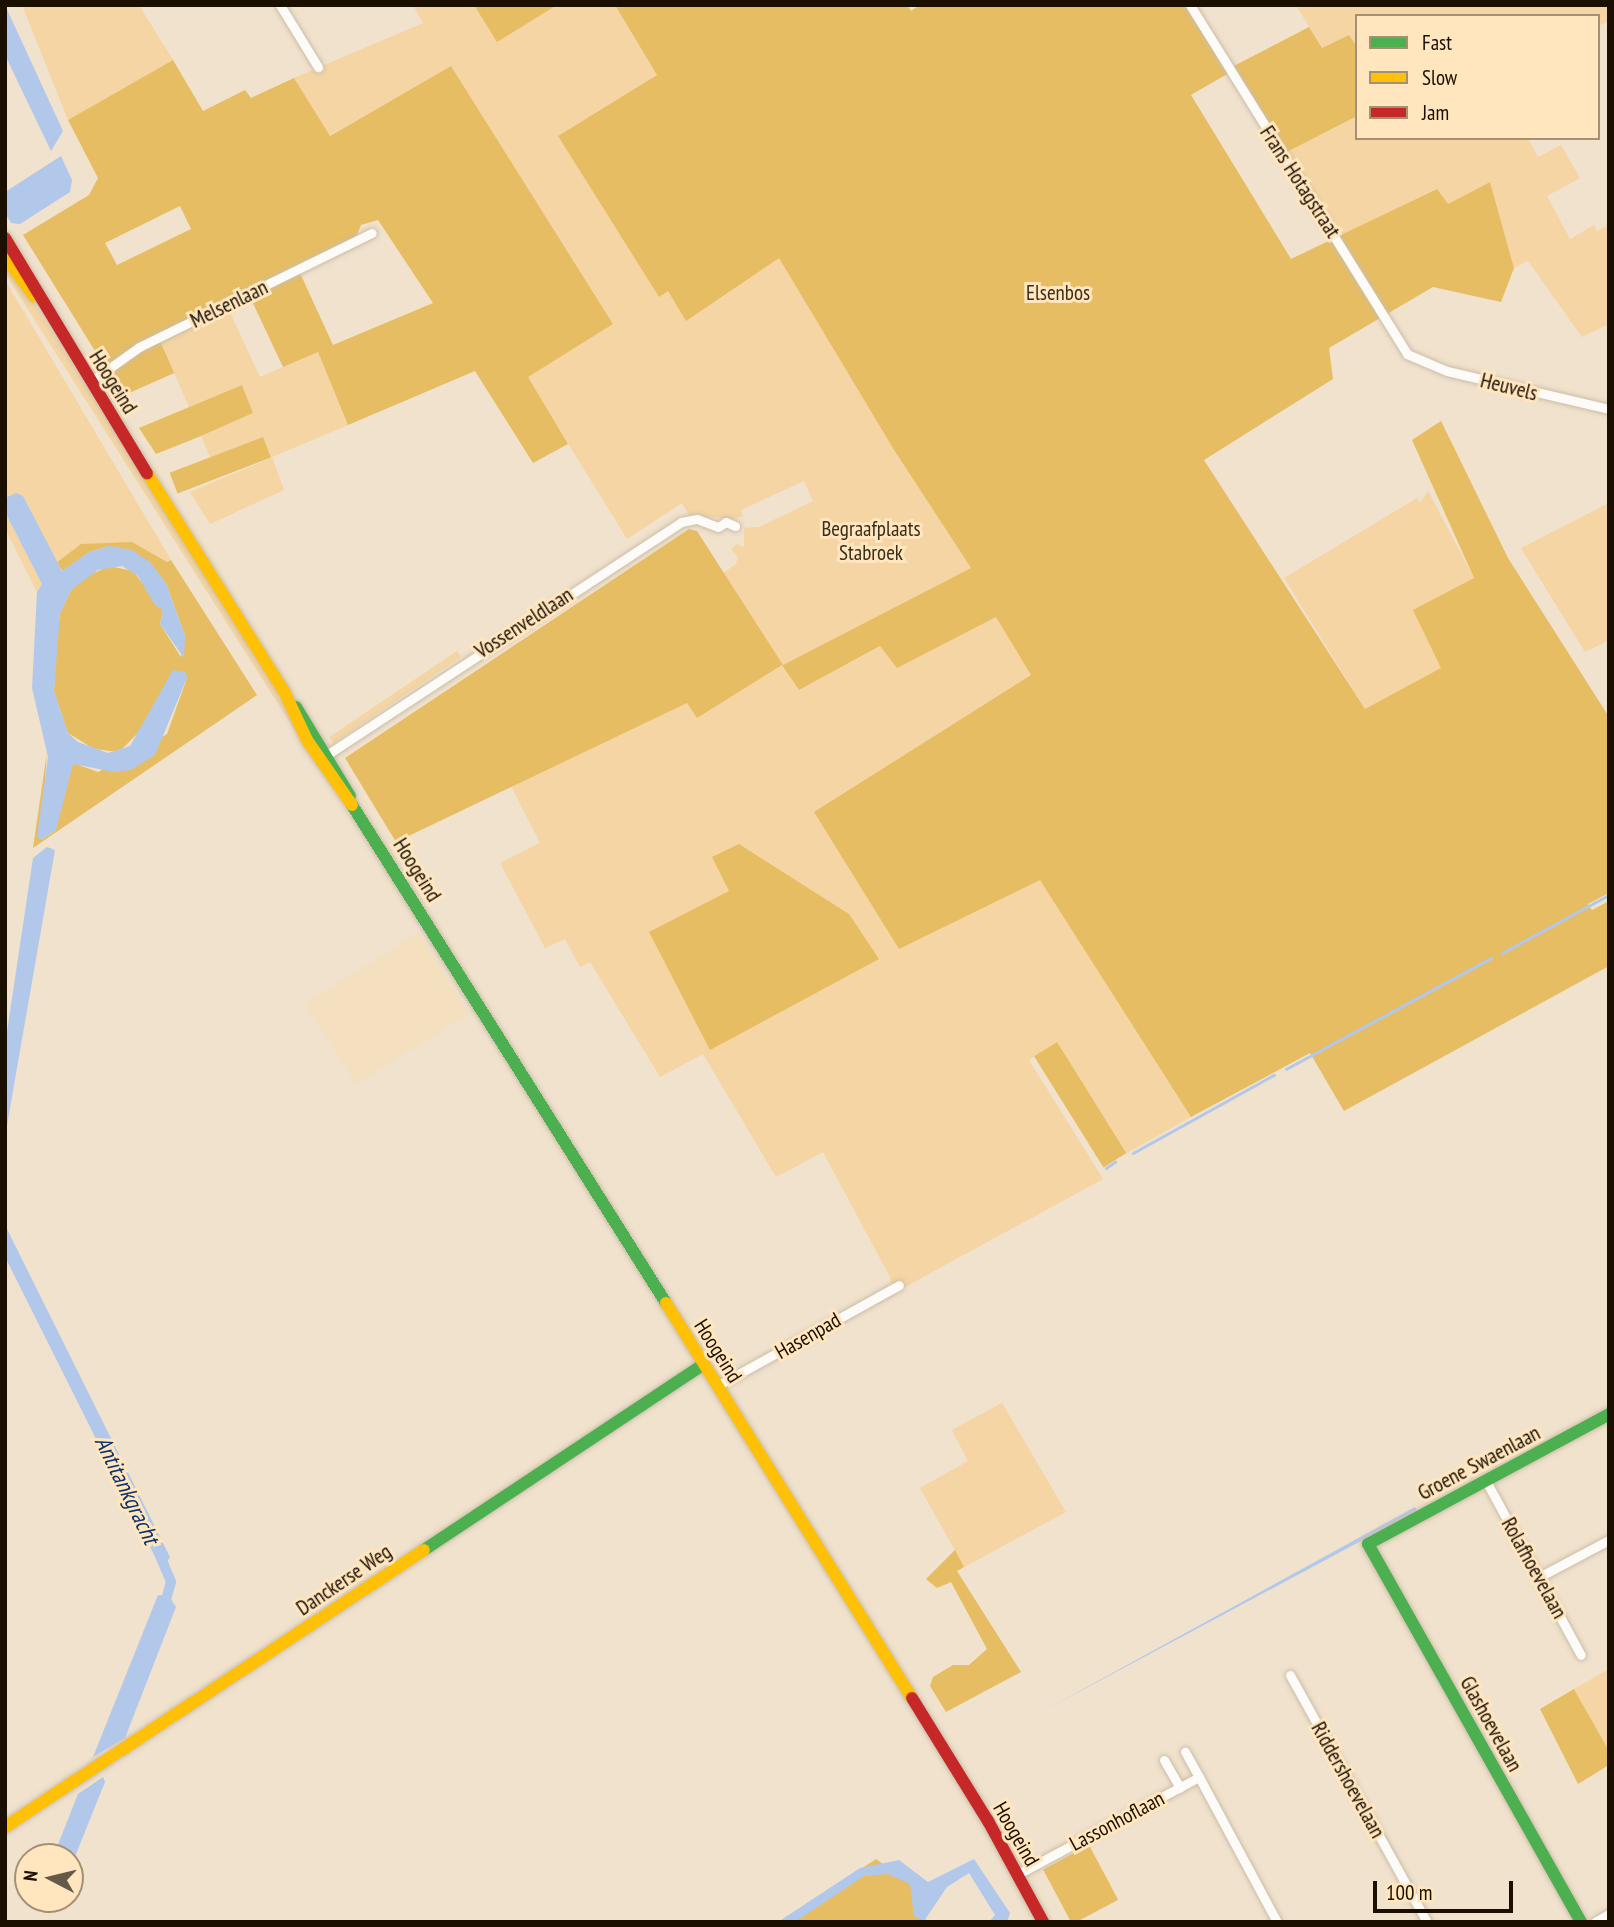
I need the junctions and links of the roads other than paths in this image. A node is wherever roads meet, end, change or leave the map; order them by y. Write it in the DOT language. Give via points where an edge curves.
graph roads {
  1 [pos="280,5"];
  2 [pos="1190,5"];
  3 [pos="318,67"];
  4 [pos="372,233"];
  5 [pos="5,238"];
  6 [pos="8,254"];
  7 [pos="1411,357"];
  8 [pos="90,382"];
  9 [pos="1609,409"];
  10 [pos="735,526"];
  11 [pos="324,757"];
  12 [pos="899,1285"];
  13 [pos="704,1364"];
  14 [pos="717,1386"];
  15 [pos="1609,1414"];
  16 [pos="1486,1481"];
  17 [pos="1609,1540"];
  18 [pos="1368,1544"];
  19 [pos="1539,1577"];
  20 [pos="1581,1655"];
  21 [pos="1290,1675"];
  22 [pos="1185,1752"];
  23 [pos="1164,1760"];
  24 [pos="1199,1777"];
  25 [pos="1180,1788"];
  26 [pos="5,1827"];
  27 [pos="1018,1874"];
  28 [pos="1609,1914"];
  29 [pos="1044,1922"];
  30 [pos="1277,1922"];
  31 [pos="1427,1922"];
  32 [pos="1581,1922"];
  33 [pos="1595,1922"];
  1 -- 3 [label="street"];
  2 -- 7 [label="street, Frans Hotagstraat" via="1308,201 1321,214"];
  4 -- 8 [label="street, Melsenlaan" via="139,347"];
  5 -- 6 [label="main road, Hoogeind"];
  6 -- 8 [label="main road, Hoogeind"];
  7 -- 9 [label="street, Heuvels" via="1529,393"];
  8 -- 11 [label="main road, Hoogeind"];
  10 -- 11 [label="street, Vossenveldlaan" via="726,522 718,527 696,519 681,522"];
  11 -- 13 [label="main road, Hoogeind"];
  12 -- 14 [label="street, Hasenpad"];
  13 -- 14 [label="main road, Hoogeind"];
  13 -- 26 [label="main road, Danckerse Weg"];
  14 -- 27 [label="main road, Hoogeind"];
  15 -- 16 [label="main road, Groene Swaenlaan"];
  16 -- 18 [label="main road, Groene Swaenlaan"];
  16 -- 19 [label="street, Rolafhoevelaan"];
  17 -- 19 [label="street"];
  18 -- 32 [label="main road, Glashoevelaan"];
  19 -- 20 [label="street, Rolafhoevelaan"];
  21 -- 31 [label="street, Riddershoevelaan"];
  22 -- 24 [label="street"];
  23 -- 25 [label="street, Lassonhoflaan"];
  24 -- 25 [label="street, Lassonhoflaan"];
  24 -- 30 [label="street"];
  25 -- 27 [label="street, Lassonhoflaan"];
  27 -- 29 [label="main road, Hoogeind"];
  28 -- 33 [label="street"];
}
